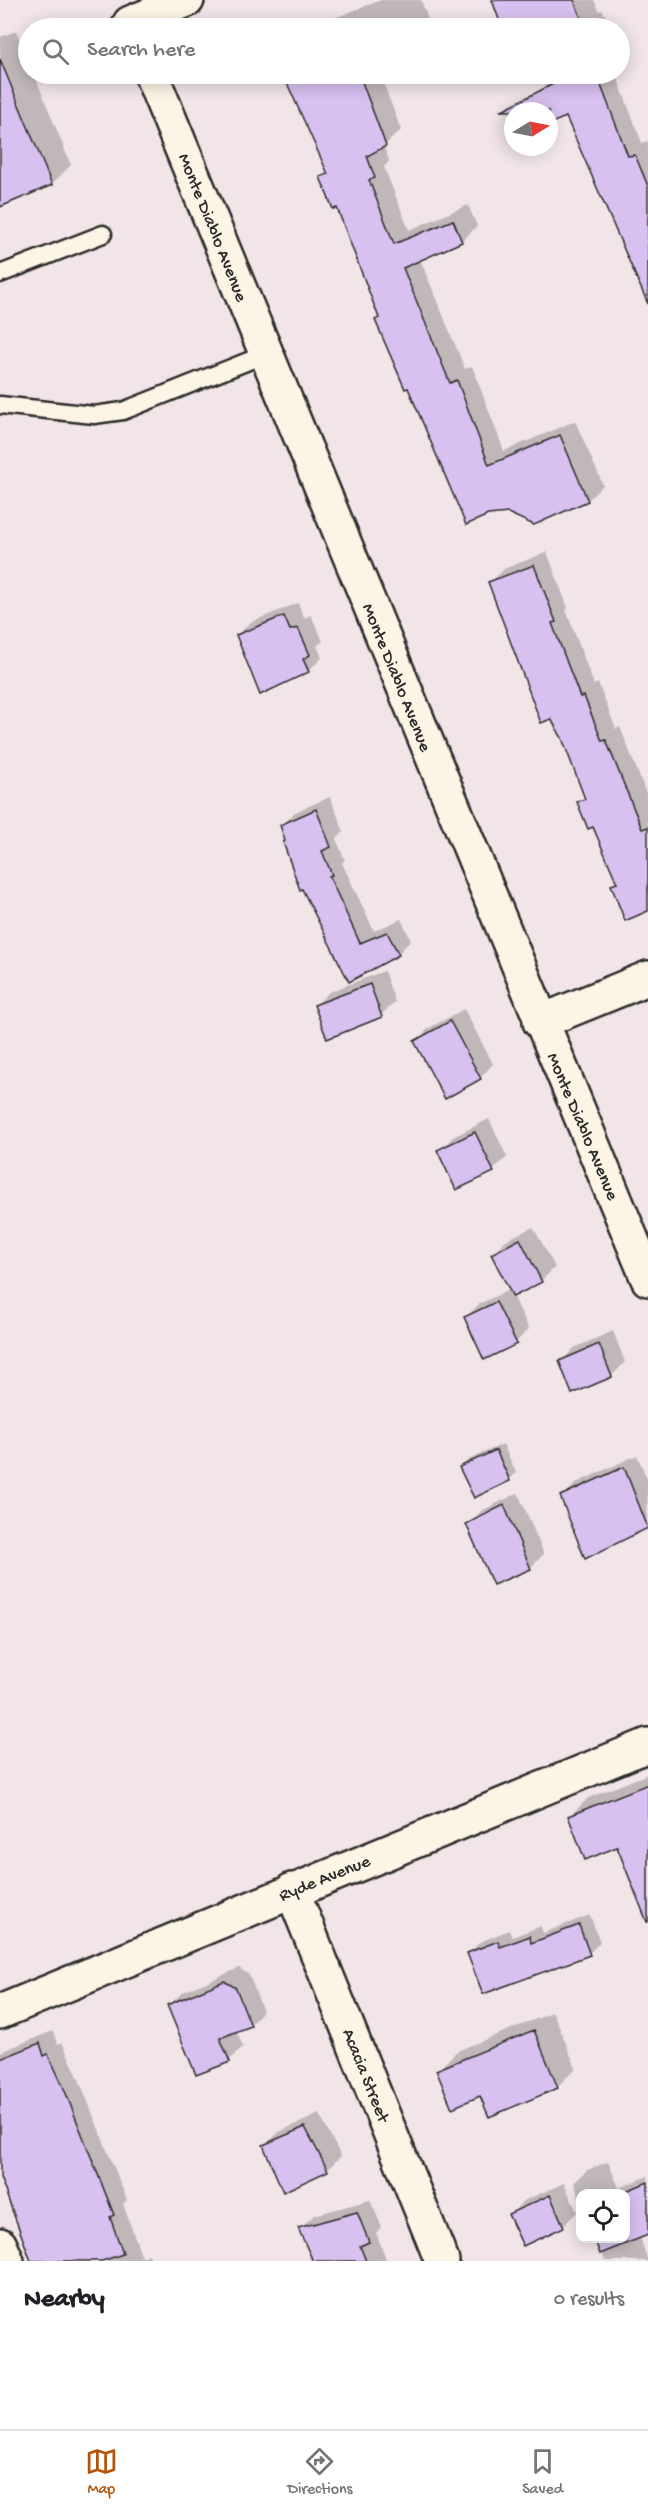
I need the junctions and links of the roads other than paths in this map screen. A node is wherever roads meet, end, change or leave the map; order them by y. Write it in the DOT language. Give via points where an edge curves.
graph roads {
  1 [pos="187,0"];
  2 [pos="128,17"];
  3 [pos="155,84"];
  4 [pos="103,234"];
  5 [pos="0,274"];
  6 [pos="266,354"];
  7 [pos="0,405"];
  8 [pos="648,978"];
  9 [pos="540,1022"];
  10 [pos="648,1279"];
  11 [pos="648,1745"];
  12 [pos="292,1890"];
  13 [pos="0,2012"];
  14 [pos="0,2245"];
  15 [pos="7,2261"];
  16 [pos="442,2261"];
  1 -- 2 [label="street"];
  3 -- 6 [label="street, Monte Diablo Avenue"];
  4 -- 5 [label="lane"];
  6 -- 7 [label="lane" via="123,411 94,415"];
  6 -- 9 [label="street, Monte Diablo Avenue"];
  8 -- 9 [label="street"];
  9 -- 10 [label="street, Monte Diablo Avenue"];
  11 -- 12 [label="street, Ryde Avenue"];
  12 -- 13 [label="street, Ryde Avenue"];
  12 -- 16 [label="street, Acacia Street"];
  14 -- 15 [label="street"];
}
